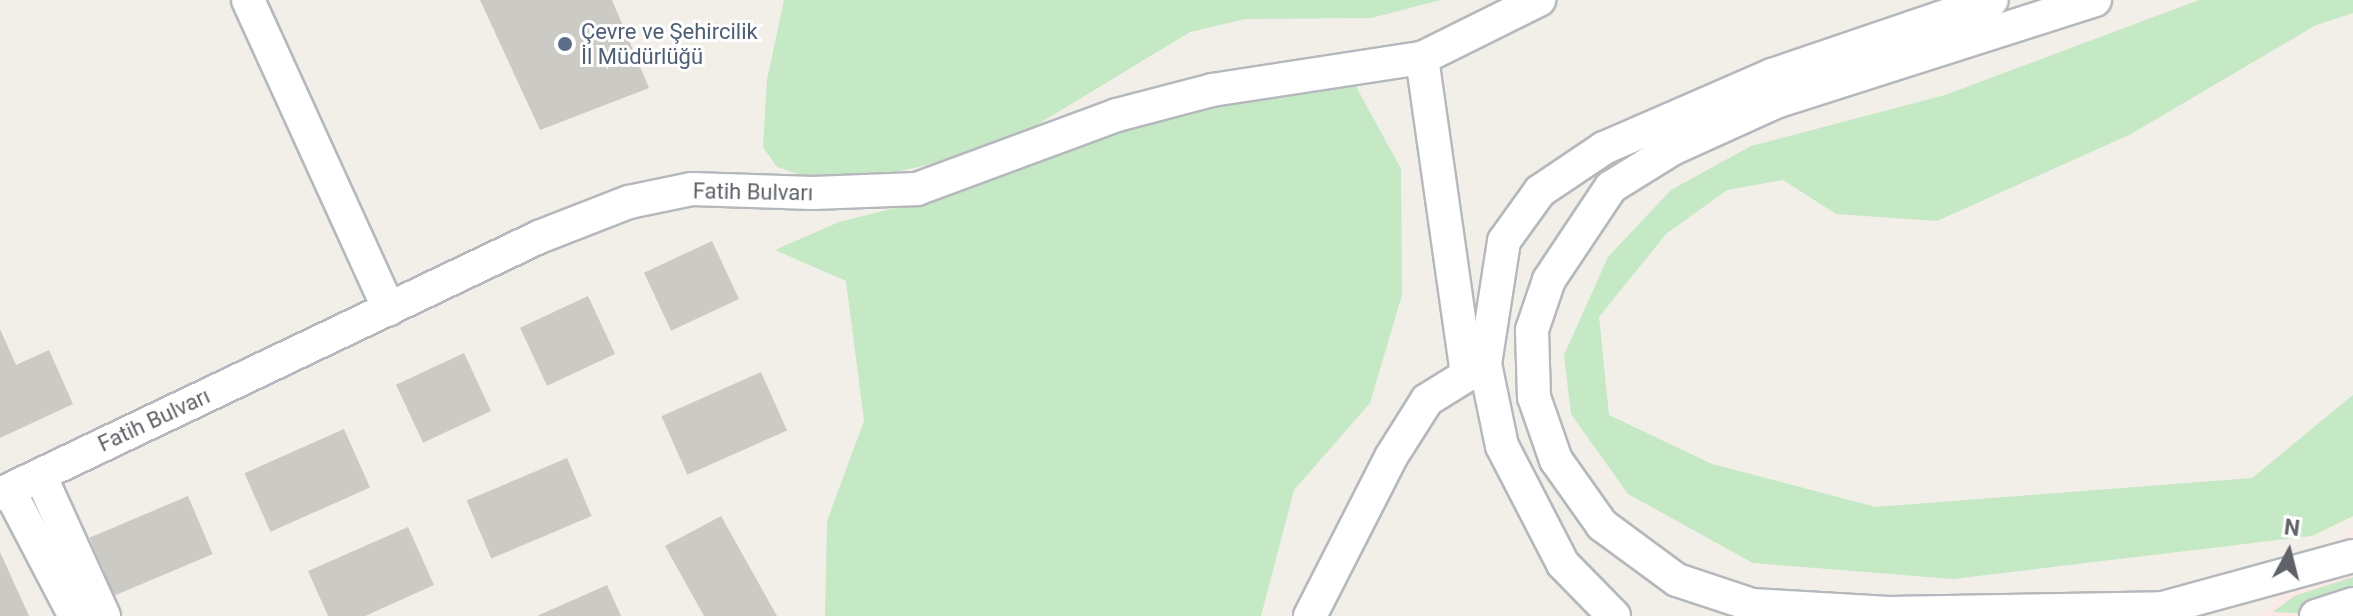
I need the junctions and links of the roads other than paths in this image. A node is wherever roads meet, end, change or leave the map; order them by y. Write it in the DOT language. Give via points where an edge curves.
graph roads {
  1 [pos="248,0"];
  2 [pos="1539,0"];
  3 [pos="1992,0"];
  4 [pos="2095,0"];
  5 [pos="1422,58"];
  6 [pos="389,309"];
  7 [pos="1476,370"];
  8 [pos="40,475"];
  9 [pos="5,492"];
  10 [pos="2353,556"];
  11 [pos="2230,604"];
  12 [pos="2353,604"];
  13 [pos="75,616"];
  14 [pos="104,616"];
  15 [pos="1310,616"];
  16 [pos="1614,616"];
  17 [pos="2316,616"];
  1 -- 6 [label="street"];
  2 -- 5 [label="street, Fatih Bulvarı"];
  3 -- 7 [label="street" via="1772,75 1604,148 1540,191 1504,241"];
  4 -- 11 [label="street" via="1776,102 1674,148 1611,187 1549,280 1532,330 1534,397 1556,460 1602,525 1677,580 1752,605 2040,614"];
  5 -- 6 [label="street, Fatih Bulvarı" via="1212,90 1117,115 917,189 692,189 629,202 539,237"];
  5 -- 7 [label="street"];
  6 -- 8 [label="street, Fatih Bulvarı"];
  7 -- 15 [label="street" via="1427,400 1419,411"];
  7 -- 16 [label="street" via="1502,446 1563,564"];
  8 -- 9 [label="street, Fatih Bulvarı"];
  8 -- 14 [label="street"];
  9 -- 13 [label="street"];
  10 -- 11 [label="street"];
  12 -- 17 [label="street"];
}
